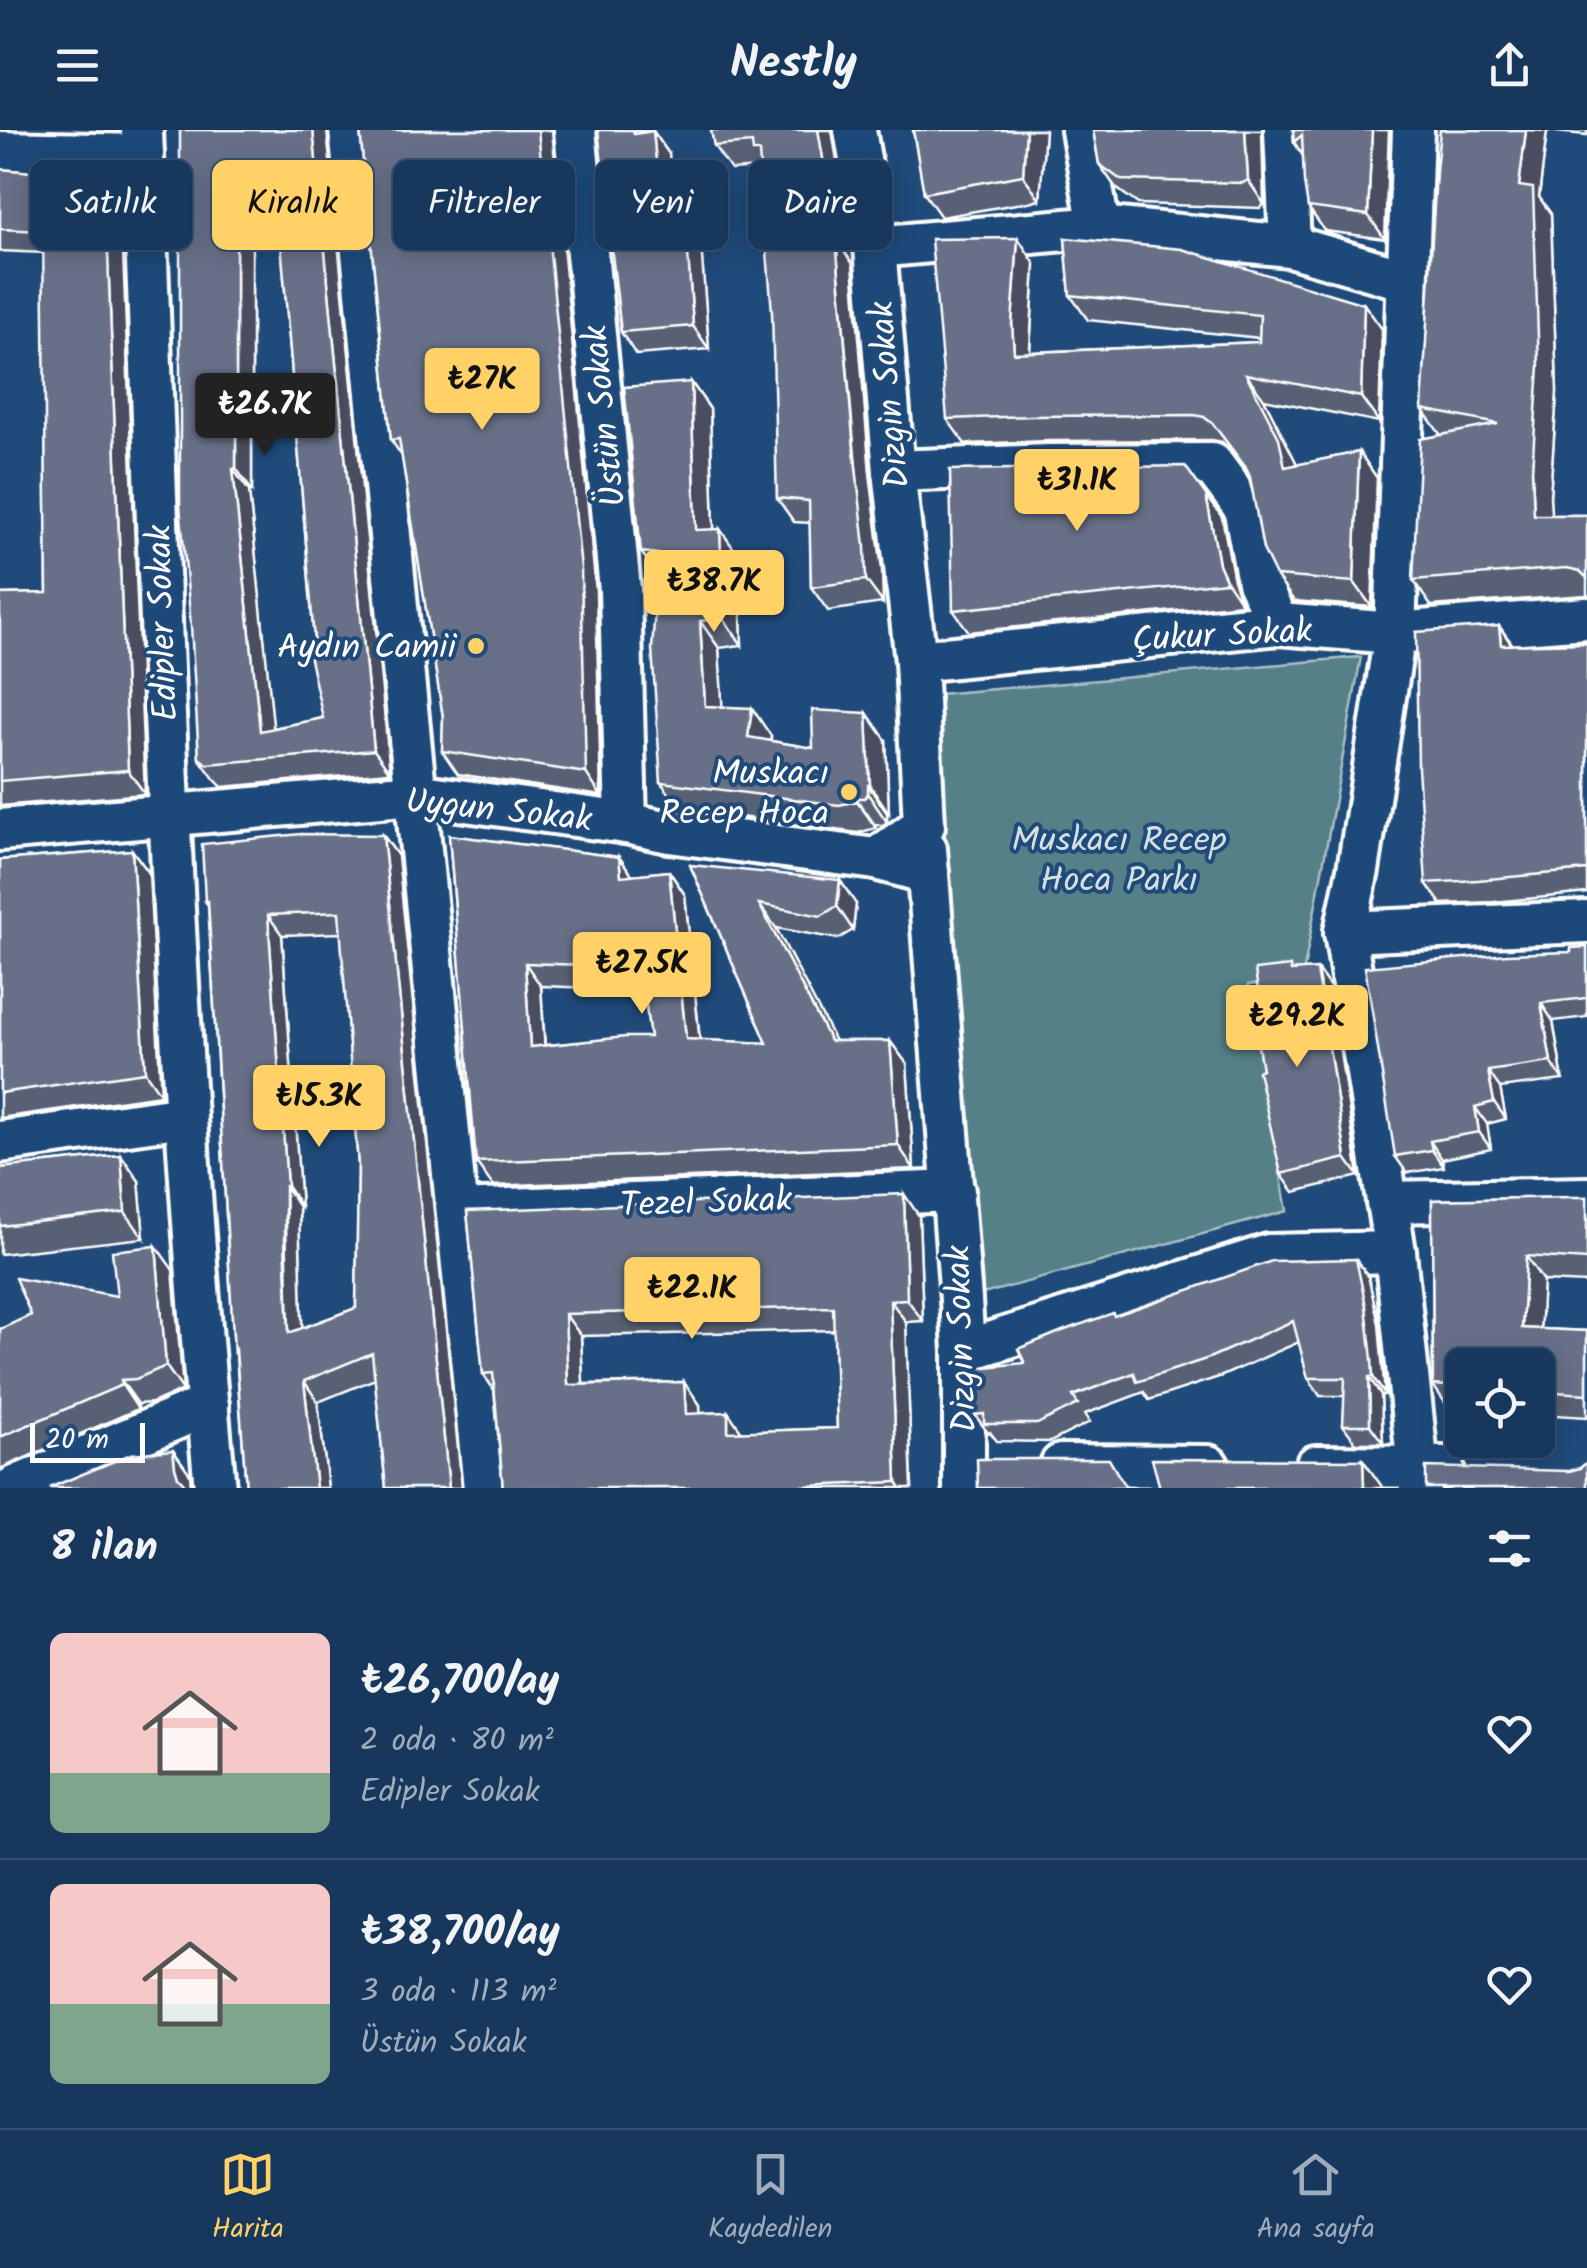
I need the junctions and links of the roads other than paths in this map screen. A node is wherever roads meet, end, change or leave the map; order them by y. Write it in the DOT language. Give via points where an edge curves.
graph roads {
  1 [pos="350,130"];
  2 [pos="575,130"];
  3 [pos="855,130"];
  4 [pos="1082,130"];
  5 [pos="1285,130"];
  6 [pos="1413,130"];
  7 [pos="143,142"];
  8 [pos="0,152"];
  9 [pos="860,160"];
  10 [pos="1099,226"];
  11 [pos="892,245"];
  12 [pos="1290,246"];
  13 [pos="875,250"];
  14 [pos="1406,280"];
  15 [pos="894,471"];
  16 [pos="1587,618"];
  17 [pos="1278,624"];
  18 [pos="1396,633"];
  19 [pos="916,661"];
  20 [pos="415,794"];
  21 [pos="169,816"];
  22 [pos="626,823"];
  23 [pos="924,825"];
  24 [pos="0,830"];
  25 [pos="876,859"];
  26 [pos="928,874"];
  27 [pos="1587,922"];
  28 [pos="1345,932"];
  29 [pos="185,1116"];
  30 [pos="0,1142"];
  31 [pos="954,1191"];
  32 [pos="1587,1198"];
  33 [pos="1387,1202"];
  34 [pos="458,1211"];
  35 [pos="1395,1252"];
  36 [pos="964,1351"];
  37 [pos="208,1405"];
  38 [pos="1475,1468"];
  39 [pos="988,1471"];
  40 [pos="1420,1477"];
  41 [pos="12,1488"];
  42 [pos="216,1488"];
  43 [pos="484,1488"];
  1 -- 20 [label="street"];
  2 -- 22 [label="street, Üstün Sokak" via="620,590"];
  3 -- 9 [label="street, Dizgin Sokak"];
  4 -- 10 [label="street"];
  5 -- 12 [label="street"];
  6 -- 14 [label="street"];
  7 -- 8 [label="street"];
  7 -- 21 [label="street, Edipler Sokak"];
  10 -- 11 [label="street"];
  10 -- 12 [label="street"];
  12 -- 14 [label="street"];
  13 -- 15 [label="street, Dizgin Sokak"];
  14 -- 18 [label="street"];
  15 -- 17 [label="street" via="1212,464 1244,507 1258,582"];
  15 -- 19 [label="street, Dizgin Sokak"];
  16 -- 18 [label="street, Çukur Sokak"];
  17 -- 18 [label="street, Çukur Sokak"];
  17 -- 19 [label="street, Çukur Sokak"];
  18 -- 28 [label="street"];
  19 -- 23 [label="street, Dizgin Sokak"];
  20 -- 21 [label="street, Uygun Sokak"];
  20 -- 22 [label="street, Uygun Sokak"];
  20 -- 34 [label="street"];
  21 -- 24 [label="street, Uygun Sokak"];
  21 -- 29 [label="street, Edipler Sokak"];
  22 -- 25 [label="street, Uygun Sokak"];
  23 -- 25 [label="street"];
  23 -- 26 [label="street, Dizgin Sokak"];
  25 -- 26 [label="street, Uygun Sokak"];
  26 -- 31 [label="street, Dizgin Sokak"];
  27 -- 28 [label="street"];
  28 -- 33 [label="street"];
  29 -- 30 [label="street"];
  29 -- 37 [label="street, Edipler Sokak"];
  31 -- 34 [label="street, Tezel Sokak"];
  31 -- 36 [label="street, Dizgin Sokak"];
  32 -- 33 [label="street"];
  33 -- 35 [label="street"];
  34 -- 43 [label="street"];
  35 -- 36 [label="street" via="1268,1255"];
  35 -- 40 [label="street"];
  36 -- 39 [label="street, Dizgin Sokak"];
  37 -- 41 [label="street"];
  37 -- 42 [label="street, Edipler Sokak"];
  38 -- 40 [label="street"];
  39 -- 40 [label="street" via="1260,1466"];
}
